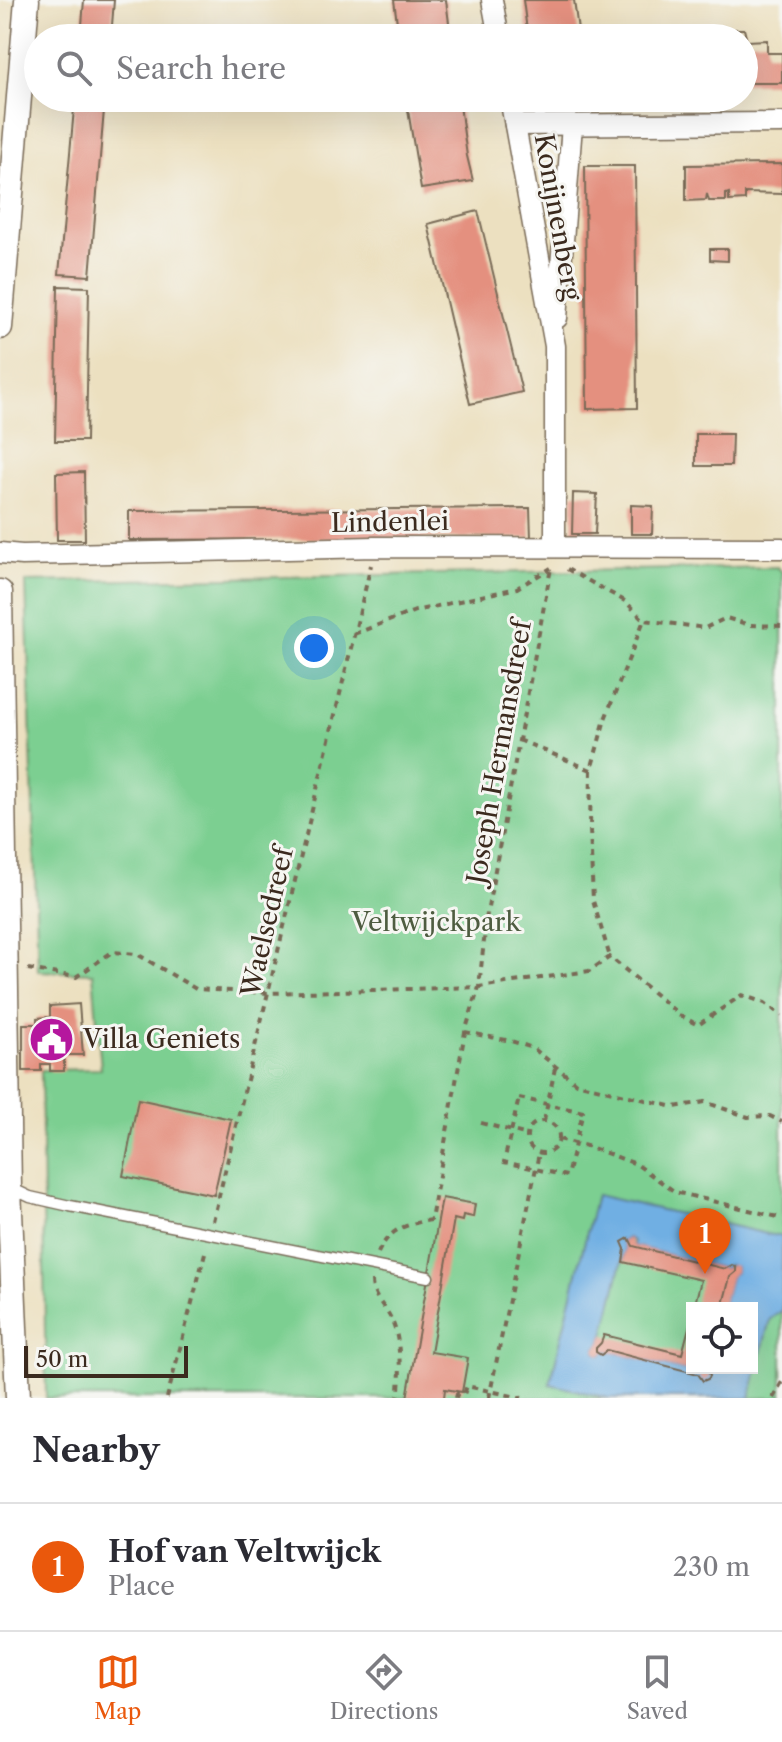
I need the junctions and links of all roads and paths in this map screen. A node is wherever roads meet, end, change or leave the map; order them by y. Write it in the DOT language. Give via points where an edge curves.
graph roads {
  1 [pos="27,0"];
  2 [pos="492,0"];
  3 [pos="25,24"];
  4 [pos="496,24"];
  5 [pos="24,36"];
  6 [pos="513,112"];
  7 [pos="782,123"];
  8 [pos="515,125"];
  9 [pos="572,125"];
  10 [pos="0,327"];
  11 [pos="555,346"];
  12 [pos="375,547"];
  13 [pos="782,548"];
  14 [pos="0,553"];
  15 [pos="554,554"];
  16 [pos="551,568"];
  17 [pos="0,592"];
  18 [pos="644,620"];
  19 [pos="782,626"];
  20 [pos="354,634"];
  21 [pos="519,740"];
  22 [pos="591,770"];
  23 [pos="2,864"];
  24 [pos="610,957"];
  25 [pos="6,965"];
  26 [pos="479,987"];
  27 [pos="269,993"];
  28 [pos="782,1016"];
  29 [pos="465,1032"];
  30 [pos="555,1068"];
  31 [pos="548,1104"];
  32 [pos="544,1121"];
  33 [pos="782,1122"];
  34 [pos="481,1123"];
  35 [pos="511,1132"];
  36 [pos="528,1135"];
  37 [pos="559,1139"];
  38 [pos="575,1143"];
  39 [pos="539,1153"];
  40 [pos="536,1169"];
  41 [pos="4,1187"];
  42 [pos="782,1218"];
  43 [pos="210,1236"];
  44 [pos="372,1265"];
  45 [pos="428,1277"];
  46 [pos="782,1382"];
  47 [pos="491,1391"];
  48 [pos="18,1398"];
  49 [pos="167,1398"];
  50 [pos="398,1398"];
  51 [pos="456,1398"];
  52 [pos="489,1398"];
  53 [pos="522,1398"];
  54 [pos="773,1398"];
  1 -- 3 [label="street"];
  2 -- 4 [label="street"];
  5 -- 10 [label="street"];
  6 -- 8 [label="street, Konijnenberg"];
  7 -- 9 [label="street"];
  8 -- 9 [label="street"];
  8 -- 11 [label="street, Konijnenberg"];
  9 -- 11 [label="street, Konijnenberg"];
  11 -- 15 [label="street, Konijnenberg"];
  12 -- 14 [label="street, Lindenlei"];
  12 -- 15 [label="street, Lindenlei"];
  12 -- 20 [label="path, Waelsedreef"];
  13 -- 15 [label="street, Lindenlei"];
  15 -- 16 [label="path, Joseph Hermansdreef"];
  15 -- 18 [label="path" via="625,601"];
  16 -- 20 [label="path" via="517,588 415,611"];
  16 -- 21 [label="path, Joseph Hermansdreef"];
  17 -- 23 [label="street"];
  18 -- 19 [label="path" via="705,628 726,618"];
  18 -- 22 [label="path"];
  20 -- 27 [label="path, Waelsedreef"];
  21 -- 22 [label="path"];
  21 -- 26 [label="path, Joseph Hermansdreef"];
  22 -- 24 [label="path" via="593,901"];
  23 -- 25 [label="street"];
  24 -- 26 [label="path" via="589,971"];
  24 -- 28 [label="path" via="698,1025 742,995"];
  25 -- 27 [label="path" via="76,977 112,952 137,954 196,989"];
  25 -- 41 [label="street"];
  26 -- 27 [label="path"];
  26 -- 29 [label="path, Joseph Hermansdreef"];
  27 -- 43 [label="path, Waelsedreef"];
  29 -- 30 [label="path" via="533,1048"];
  29 -- 44 [label="path, Joseph Hermansdreef" via="431,1220 406,1224 385,1238"];
  30 -- 31 [label="path"];
  30 -- 33 [label="path" via="576,1083 674,1107 705,1102"];
  31 -- 32 [label="path"];
  31 -- 35 [label="path" via="519,1098"];
  31 -- 38 [label="path" via="583,1112"];
  32 -- 36 [label="path"];
  32 -- 37 [label="path" via="557,1129"];
  34 -- 35 [label="path"];
  35 -- 36 [label="path"];
  35 -- 40 [label="path" via="504,1162"];
  36 -- 39 [label="path" via="528,1146"];
  37 -- 38 [label="path"];
  37 -- 39 [label="path" via="554,1148"];
  38 -- 40 [label="path" via="567,1176"];
  38 -- 42 [label="path" via="636,1164 675,1192"];
  39 -- 40 [label="path"];
  40 -- 47 [label="path"];
  41 -- 43 [label="lane"];
  41 -- 48 [label="street"];
  43 -- 44 [label="lane"];
  43 -- 49 [label="path, Waelsedreef"];
  44 -- 45 [label="lane"];
  44 -- 50 [label="path" via="372,1288 392,1320 401,1375"];
  46 -- 54 [label="path"];
  47 -- 51 [label="path" via="467,1386"];
  47 -- 52 [label="path"];
  47 -- 53 [label="path"];
}
